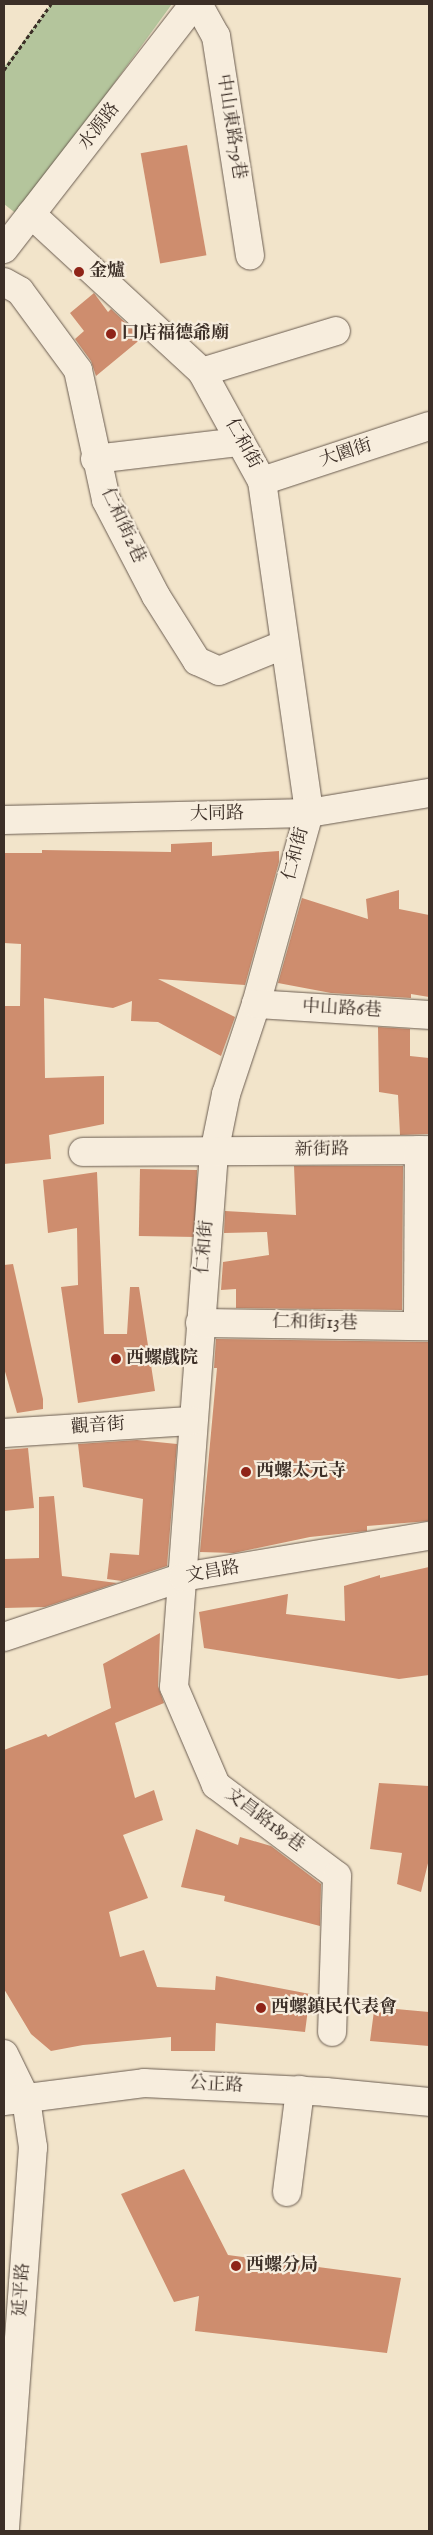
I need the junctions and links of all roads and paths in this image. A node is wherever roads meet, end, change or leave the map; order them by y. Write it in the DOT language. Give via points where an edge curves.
graph roads {
  1 [pos="51,4"];
  2 [pos="194,4"];
  3 [pos="198,4"];
  4 [pos="4,70"];
  5 [pos="31,214"];
  6 [pos="4,249"];
  7 [pos="250,255"];
  8 [pos="4,282"];
  9 [pos="336,331"];
  10 [pos="202,372"];
  11 [pos="429,426"];
  12 [pos="240,442"];
  13 [pos="95,459"];
  14 [pos="262,482"];
  15 [pos="285,644"];
  16 [pos="429,793"];
  17 [pos="308,813"];
  18 [pos="4,820"];
  19 [pos="256,1004"];
  20 [pos="429,1015"];
  21 [pos="424,1150"];
  22 [pos="83,1152"];
  23 [pos="214,1153"];
  24 [pos="423,1321"];
  25 [pos="200,1323"];
  26 [pos="192,1421"];
  27 [pos="4,1433"];
  28 [pos="429,1536"];
  29 [pos="183,1577"];
  30 [pos="4,1637"];
  31 [pos="332,2032"];
  32 [pos="4,2054"];
  33 [pos="300,2090"];
  34 [pos="15,2100"];
  35 [pos="429,2102"];
  36 [pos="287,2192"];
  37 [pos="5,2531"];
  1 -- 4 [label="path"];
  2 -- 5 [label="street, 水源路"];
  3 -- 7 [label="street, 中山東路79巷" via="216,36"];
  5 -- 6 [label="street, 水源路"];
  5 -- 10 [label="street, 仁和街"];
  8 -- 13 [label="street, 仁和街2巷" via="20,291 78,370"];
  9 -- 10 [label="street"];
  10 -- 12 [label="street, 仁和街"];
  11 -- 14 [label="street, 大園街"];
  12 -- 13 [label="street"];
  12 -- 14 [label="street, 仁和街"];
  13 -- 15 [label="street, 仁和街2巷" via="106,500 156,596 198,661 219,671"];
  14 -- 15 [label="street, 仁和街"];
  15 -- 17 [label="street, 仁和街"];
  16 -- 17 [label="street, 大同路"];
  17 -- 18 [label="street, 大同路"];
  17 -- 19 [label="street, 仁和街"];
  19 -- 20 [label="street, 中山路6巷"];
  19 -- 23 [label="street, 仁和街" via="226,1094"];
  21 -- 23 [label="street, 新街路"];
  21 -- 24 [label="street"];
  22 -- 23 [label="street, 新街路"];
  23 -- 25 [label="street, 仁和街"];
  24 -- 25 [label="street, 仁和街13巷"];
  25 -- 26 [label="street, 仁和街"];
  26 -- 27 [label="street, 觀音街"];
  26 -- 29 [label="street, 仁和街"];
  28 -- 29 [label="street, 文昌路"];
  29 -- 30 [label="street, 文昌路"];
  29 -- 31 [label="street, 文昌路189巷" via="174,1687 216,1785 337,1876"];
  32 -- 34 [label="street, 延平路"];
  33 -- 34 [label="street, 公正路" via="144,2083"];
  33 -- 35 [label="street, 公正路"];
  33 -- 36 [label="street"];
  34 -- 37 [label="street, 延平路" via="33,2147"];
}
